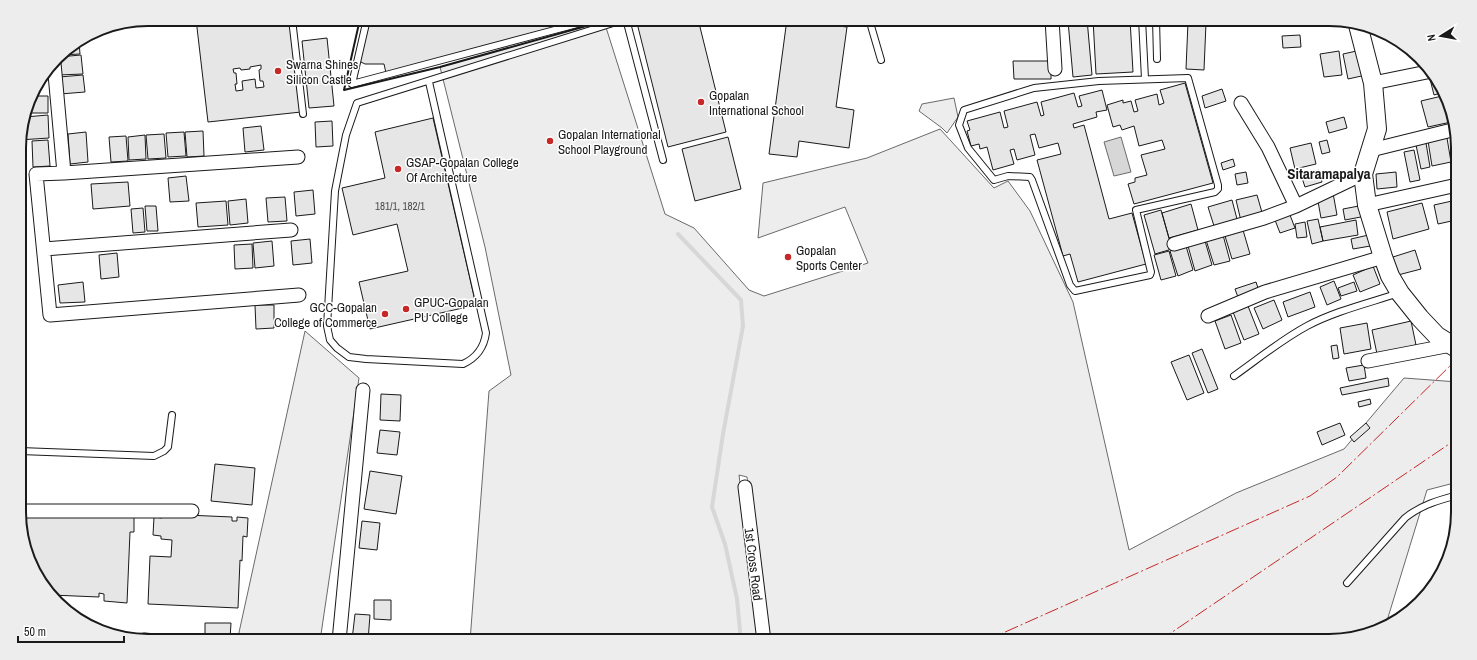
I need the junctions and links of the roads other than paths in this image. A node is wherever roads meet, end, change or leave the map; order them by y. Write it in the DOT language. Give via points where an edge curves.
graph roads {
  1 [pos="293,26"];
  2 [pos="364,26"];
  3 [pos="570,26"];
  4 [pos="604,26"];
  5 [pos="628,26"];
  6 [pos="871,26"];
  7 [pos="1052,26"];
  8 [pos="1142,26"];
  9 [pos="1156,26"];
  10 [pos="1359,30"];
  11 [pos="1157,59"];
  12 [pos="881,60"];
  13 [pos="55,69"];
  14 [pos="1055,69"];
  15 [pos="1425,72"];
  16 [pos="1145,79"];
  17 [pos="429,82"];
  18 [pos="1373,83"];
  19 [pos="1241,103"];
  20 [pos="304,114"];
  21 [pos="1450,131"];
  22 [pos="1371,150"];
  23 [pos="298,157"];
  24 [pos="664,160"];
  25 [pos="64,174"];
  26 [pos="1363,174"];
  27 [pos="1451,186"];
  28 [pos="1367,205"];
  29 [pos="1296,206"];
  30 [pos="291,230"];
  31 [pos="1174,244"];
  32 [pos="44,248"];
  33 [pos="1383,257"];
  34 [pos="1400,293"];
  35 [pos="299,295"];
  36 [pos="1208,316"];
  37 [pos="1451,345"];
  38 [pos="1451,348"];
  39 [pos="1368,362"];
  40 [pos="1234,376"];
  41 [pos="364,390"];
  42 [pos="172,415"];
  43 [pos="26,451"];
  44 [pos="745,487"];
  45 [pos="1451,497"];
  46 [pos="26,511"];
  47 [pos="192,511"];
  48 [pos="1347,583"];
  49 [pos="340,634"];
  50 [pos="763,634"];
  1 -- 20 [label="lane"];
  2 -- 3 [label="lane" via="352,84"];
  4 -- 17 [label="lane"];
  5 -- 24 [label="lane"];
  6 -- 12 [label="lane"];
  7 -- 14 [label="street"];
  8 -- 16 [label="lane"];
  9 -- 11 [label="lane"];
  10 -- 18 [label="street"];
  13 -- 25 [label="street"];
  15 -- 18 [label="street"];
  16 -- 16 [label="lane" via="1188,78 1218,189 1215,192 1136,210 1150,275 1075,292 1070,285 1030,177 1008,176 994,180 968,148 959,124 964,110 1034,88"];
  17 -- 17 [label="lane" via="486,333 485,342 482,349 463,364 349,357 330,340 327,326 335,191 346,135 357,104"];
  18 -- 22 [label="street" via="1377,129"];
  19 -- 29 [label="street" via="1268,147"];
  21 -- 22 [label="street"];
  22 -- 26 [label="street"];
  23 -- 25 [label="street"];
  25 -- 32 [label="street" via="36,174"];
  26 -- 28 [label="street"];
  26 -- 29 [label="street"];
  27 -- 28 [label="street"];
  28 -- 33 [label="street"];
  29 -- 31 [label="street"];
  30 -- 32 [label="street"];
  32 -- 35 [label="street" via="50,315"];
  33 -- 34 [label="street"];
  33 -- 36 [label="street" via="1265,292"];
  34 -- 37 [label="street" via="1420,318"];
  34 -- 40 [label="lane" via="1307,326"];
  38 -- 39 [label="street"];
  41 -- 49 [label="street"];
  42 -- 43 [label="lane" via="168,447 154,456"];
  44 -- 50 [label="street, 1st Cross Road"];
  45 -- 48 [label="lane" via="1412,512"];
  46 -- 47 [label="street"];
}
